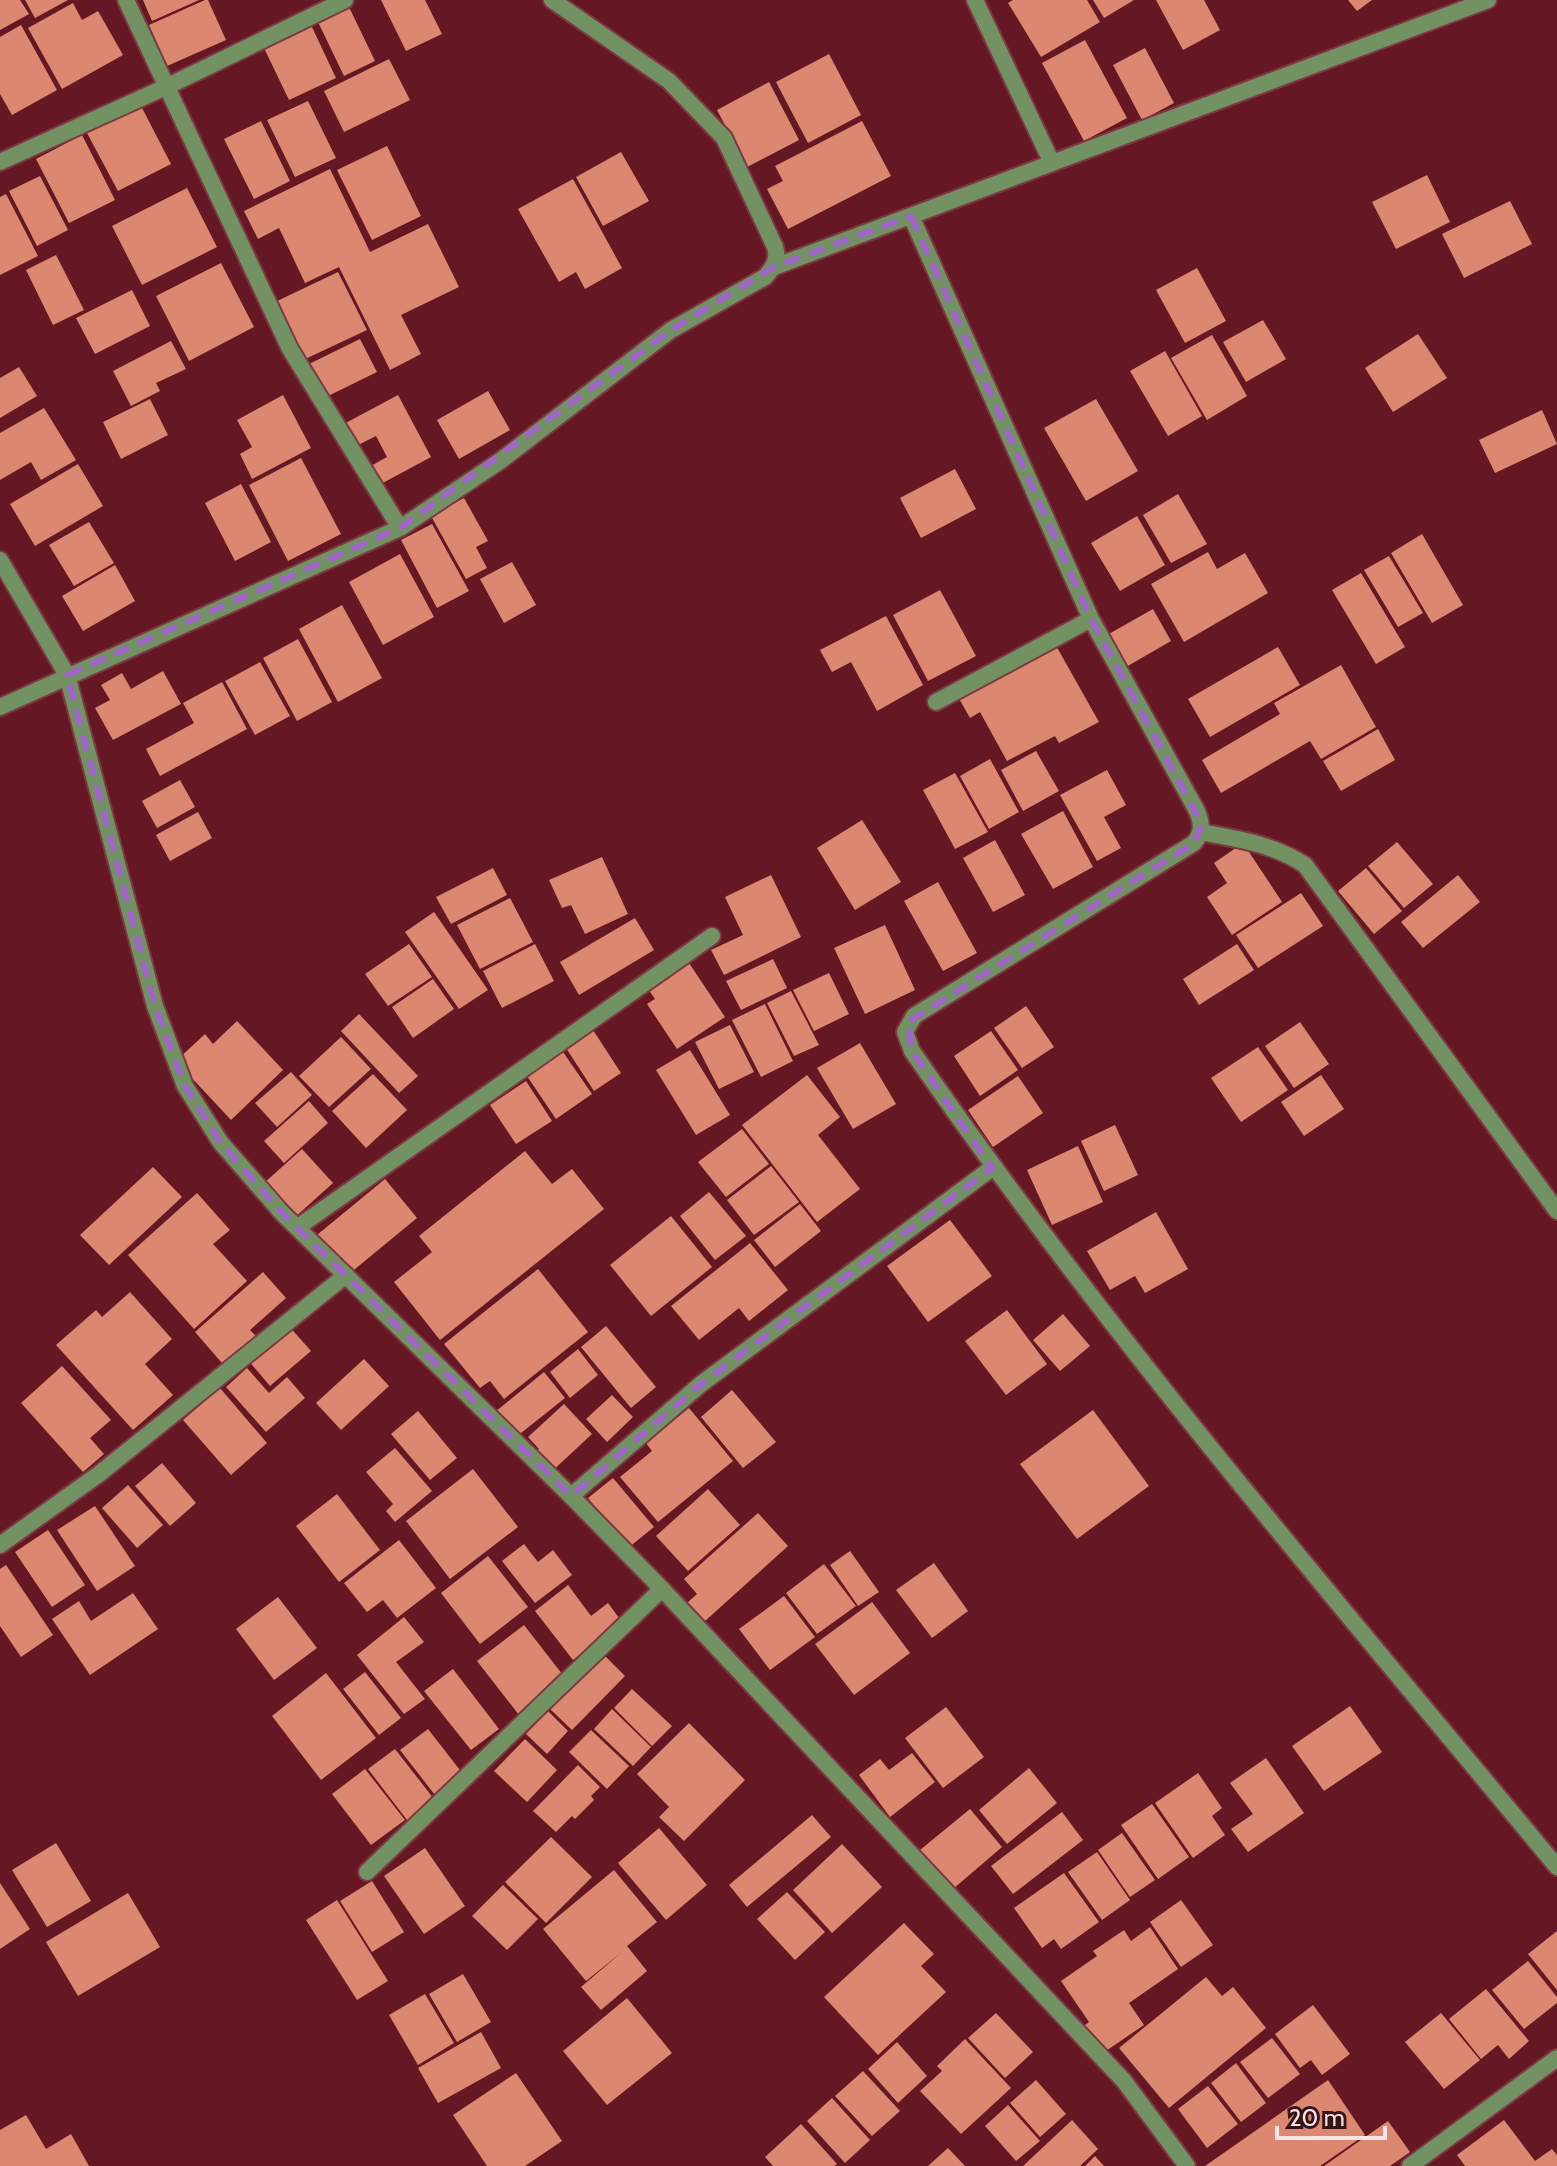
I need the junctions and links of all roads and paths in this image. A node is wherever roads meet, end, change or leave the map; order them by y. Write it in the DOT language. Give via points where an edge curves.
graph roads {
  1 [pos="126,0"];
  2 [pos="345,0"];
  3 [pos="552,0"];
  4 [pos="975,0"];
  5 [pos="1488,0"];
  6 [pos="168,86"];
  7 [pos="0,162"];
  8 [pos="1052,163"];
  9 [pos="911,216"];
  10 [pos="774,267"];
  11 [pos="400,528"];
  12 [pos="0,560"];
  13 [pos="1091,619"];
  14 [pos="67,675"];
  15 [pos="936,702"];
  16 [pos="0,707"];
  17 [pos="1200,832"];
  18 [pos="712,936"];
  19 [pos="992,1168"];
  20 [pos="1557,1211"];
  21 [pos="298,1227"];
  22 [pos="346,1275"];
  23 [pos="571,1496"];
  24 [pos="0,1545"];
  25 [pos="662,1589"];
  26 [pos="1557,1867"];
  27 [pos="367,1872"];
  28 [pos="1557,2058"];
  29 [pos="1187,2166"];
  30 [pos="1410,2166"];
  1 -- 6 [label="street"];
  2 -- 6 [label="street"];
  3 -- 10 [label="street" via="669,81 724,138 775,247"];
  4 -- 8 [label="street"];
  5 -- 8 [label="street"];
  6 -- 7 [label="street"];
  6 -- 11 [label="street" via="290,349"];
  8 -- 9 [label="street"];
  9 -- 10 [label="street"];
  9 -- 13 [label="street"];
  10 -- 11 [label="street" via="671,330 500,461"];
  11 -- 14 [label="street"];
  12 -- 14 [label="street"];
  13 -- 15 [label="street"];
  13 -- 17 [label="street" via="1197,811"];
  14 -- 16 [label="street"];
  14 -- 21 [label="street" via="155,1006 185,1086 221,1143"];
  17 -- 19 [label="street" via="1194,843 908,1022 905,1032 912,1051"];
  17 -- 20 [label="street" via="1263,844 1305,865"];
  18 -- 21 [label="street"];
  19 -- 23 [label="street" via="701,1384"];
  19 -- 26 [label="street" via="1195,1429"];
  21 -- 22 [label="street"];
  22 -- 23 [label="street"];
  22 -- 24 [label="street" via="99,1474"];
  23 -- 25 [label="street"];
  25 -- 27 [label="street"];
  25 -- 29 [label="street" via="1124,2081"];
  28 -- 30 [label="street"];
}
